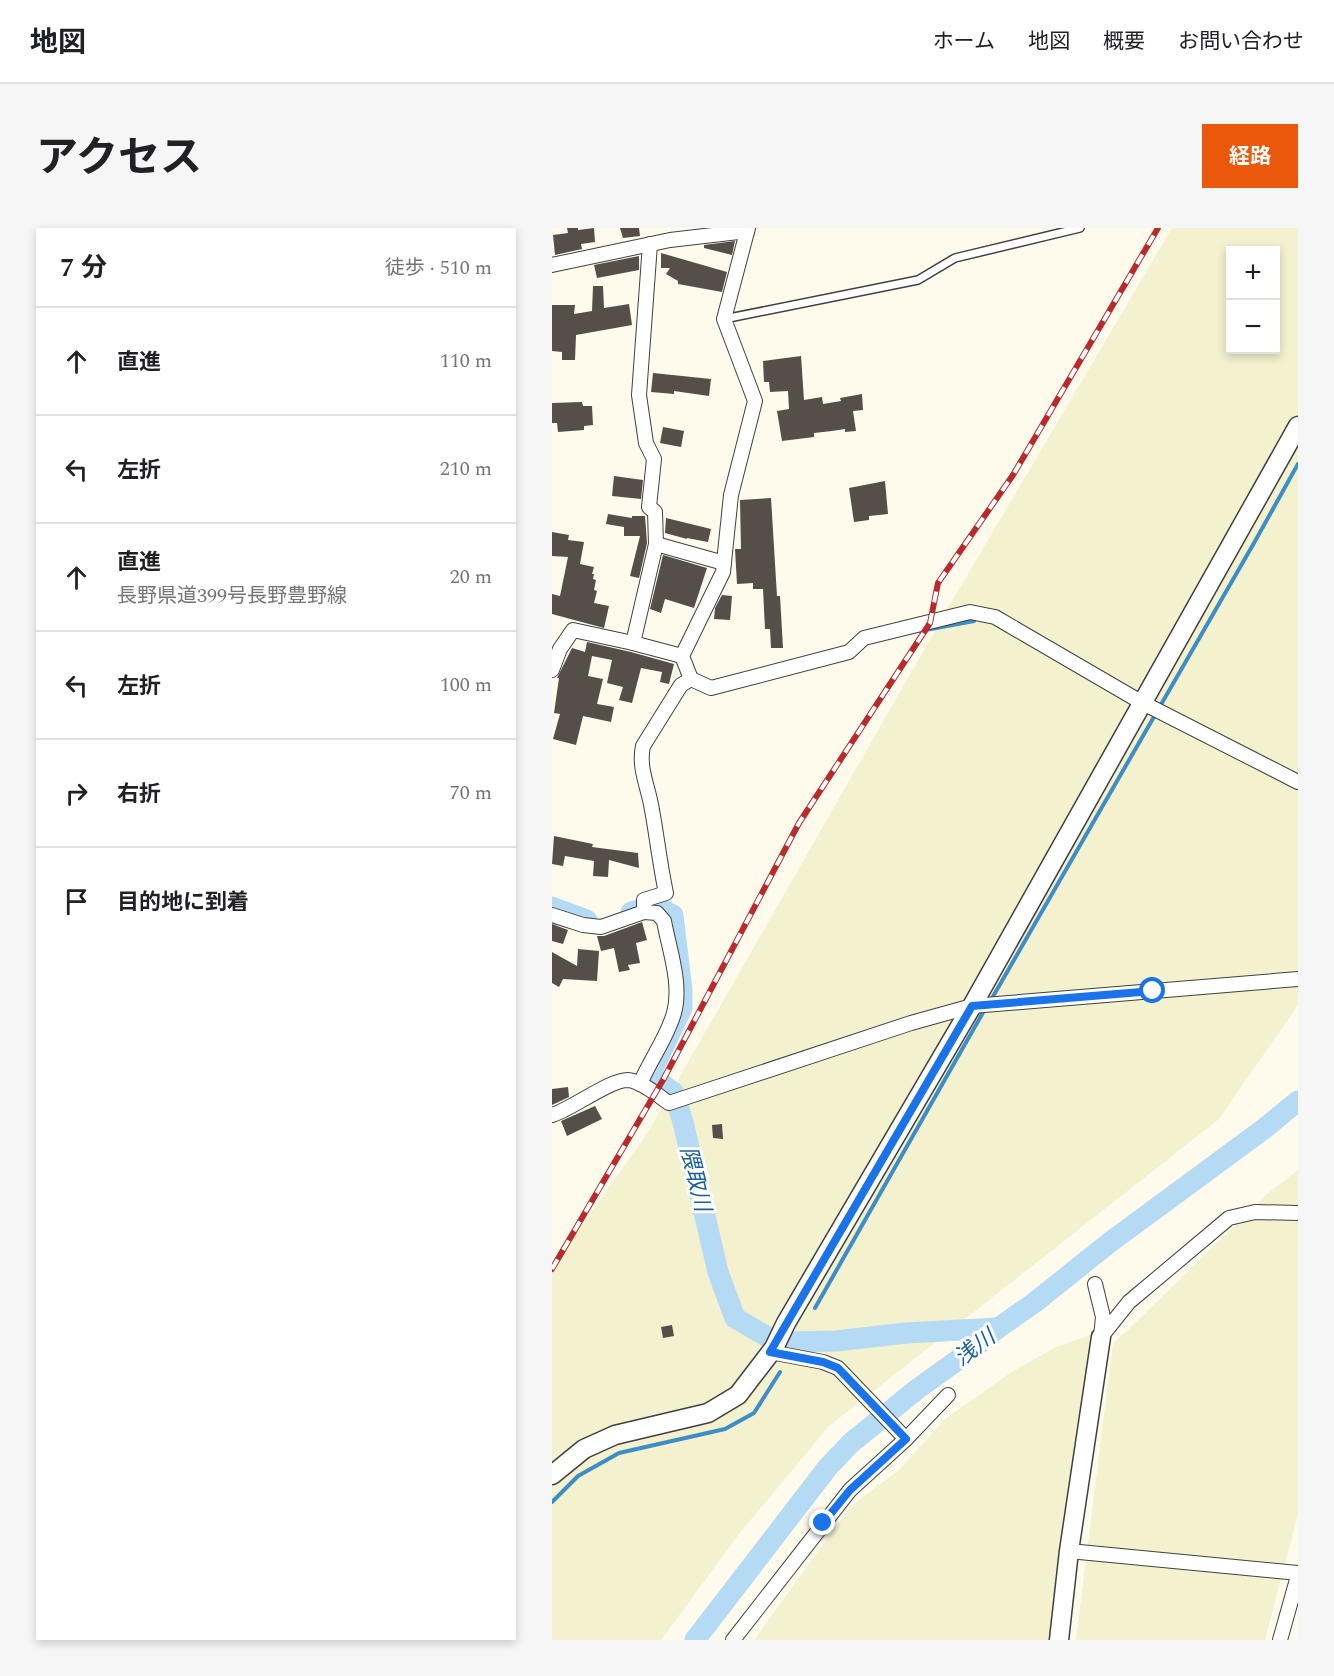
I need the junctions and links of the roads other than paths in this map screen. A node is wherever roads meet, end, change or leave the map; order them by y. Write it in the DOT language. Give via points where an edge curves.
graph roads {
  1 [pos="1080,228"];
  2 [pos="748,229"];
  3 [pos="650,244"];
  4 [pos="552,265"];
  5 [pos="724,319"];
  6 [pos="1298,426"];
  7 [pos="656,544"];
  8 [pos="724,563"];
  9 [pos="633,643"];
  10 [pos="682,656"];
  11 [pos="552,670"];
  12 [pos="691,679"];
  13 [pos="1141,702"];
  14 [pos="1298,782"];
  15 [pos="644,908"];
  16 [pos="552,915"];
  17 [pos="1298,978"];
  18 [pos="972,1006"];
  19 [pos="640,1084"];
  20 [pos="552,1115"];
  21 [pos="1298,1214"];
  22 [pos="1095,1284"];
  23 [pos="1101,1337"];
  24 [pos="772,1350"];
  25 [pos="948,1395"];
  26 [pos="904,1437"];
  27 [pos="552,1475"];
  28 [pos="1069,1551"];
  29 [pos="1298,1574"];
  30 [pos="733,1640"];
  31 [pos="1059,1640"];
  32 [pos="1280,1640"];
  1 -- 5 [label="lane" via="955,258 918,280"];
  2 -- 3 [label="street"];
  2 -- 5 [label="street"];
  3 -- 4 [label="street"];
  3 -- 7 [label="street" via="639,395 646,443 654,459 649,507 655,512"];
  5 -- 8 [label="street" via="755,401 731,495"];
  6 -- 13 [label="street"];
  7 -- 8 [label="street"];
  7 -- 9 [label="street"];
  8 -- 10 [label="street"];
  9 -- 10 [label="street"];
  9 -- 11 [label="street" via="573,630"];
  10 -- 12 [label="street"];
  12 -- 13 [label="street" via="711,688 849,652 864,638 970,612 995,617"];
  12 -- 15 [label="street" via="681,685 643,746 642,771 666,892 644,900"];
  13 -- 14 [label="street"];
  13 -- 18 [label="street"];
  15 -- 16 [label="street" via="601,927"];
  15 -- 19 [label="street" via="664,921 677,990 671,1021"];
  17 -- 18 [label="street"];
  18 -- 19 [label="street" via="669,1103"];
  18 -- 24 [label="street"];
  19 -- 20 [label="street" via="628,1080"];
  21 -- 23 [label="street" via="1255,1212 1229,1218 1129,1302"];
  22 -- 23 [label="street" via="1103,1317"];
  23 -- 28 [label="street"];
  24 -- 26 [label="street" via="838,1368"];
  24 -- 27 [label="street" via="738,1395 708,1413 615,1435 584,1449"];
  25 -- 26 [label="street"];
  26 -- 30 [label="street" via="850,1490"];
  28 -- 29 [label="street"];
  28 -- 31 [label="street"];
  29 -- 32 [label="street"];
}
